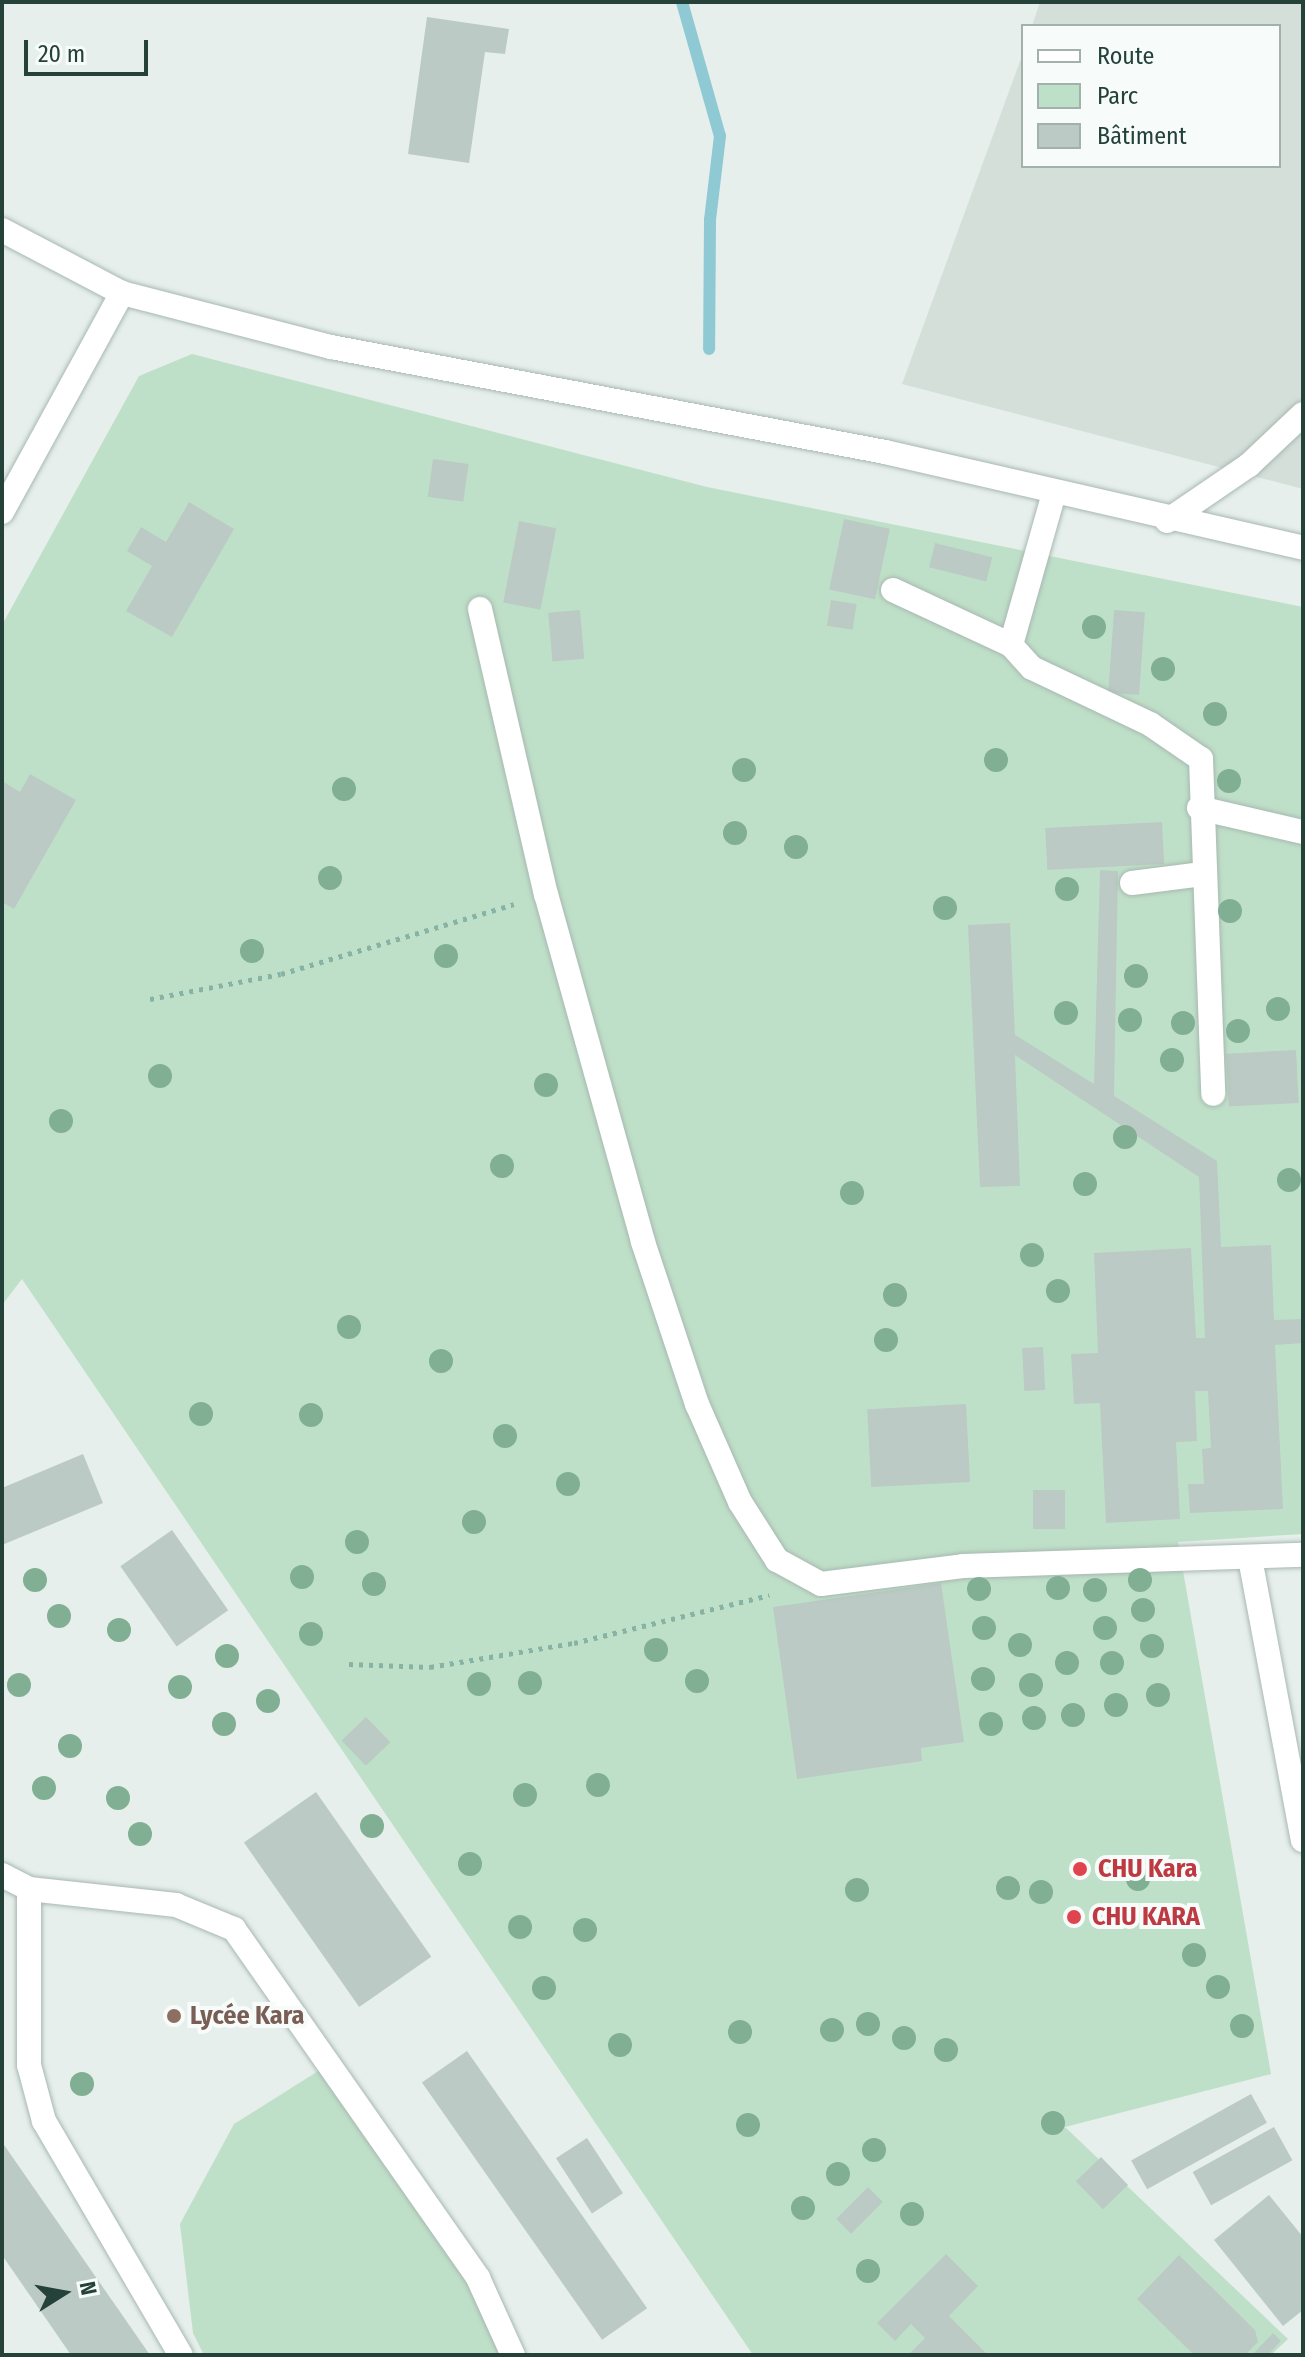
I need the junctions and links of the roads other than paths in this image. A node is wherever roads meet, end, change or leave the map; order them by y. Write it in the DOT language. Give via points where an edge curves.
graph roads {
  1 [pos="2,230"];
  2 [pos="122,293"];
  3 [pos="1303,414"];
  4 [pos="1054,493"];
  5 [pos="2,512"];
  6 [pos="1167,521"];
  7 [pos="1303,548"];
  8 [pos="893,590"];
  9 [pos="480,609"];
  10 [pos="1011,645"];
  11 [pos="1199,808"];
  12 [pos="1303,832"];
  13 [pos="1202,874"];
  14 [pos="1132,883"];
  15 [pos="1213,1094"];
  16 [pos="1303,1555"];
  17 [pos="1250,1558"];
  18 [pos="1303,1840"];
  19 [pos="2,1875"];
  20 [pos="29,1889"];
  21 [pos="181,2355"];
  22 [pos="513,2355"];
  1 -- 2 [label="street"];
  2 -- 4 [label="street" via="331,347 885,452"];
  2 -- 5 [label="street"];
  3 -- 6 [label="street" via="1249,465"];
  4 -- 6 [label="street"];
  4 -- 10 [label="street"];
  6 -- 7 [label="street"];
  8 -- 10 [label="street"];
  9 -- 17 [label="street" via="546,894 697,1404 740,1502 777,1560 821,1584 963,1566"];
  10 -- 11 [label="street" via="1032,668 1150,724 1201,759"];
  11 -- 12 [label="street"];
  11 -- 13 [label="street"];
  13 -- 14 [label="street"];
  13 -- 15 [label="street"];
  16 -- 17 [label="street"];
  17 -- 18 [label="street"];
  19 -- 20 [label="street"];
  20 -- 21 [label="street" via="29,2065 44,2121"];
  20 -- 22 [label="street" via="176,1905 234,1929 478,2278"];
}
